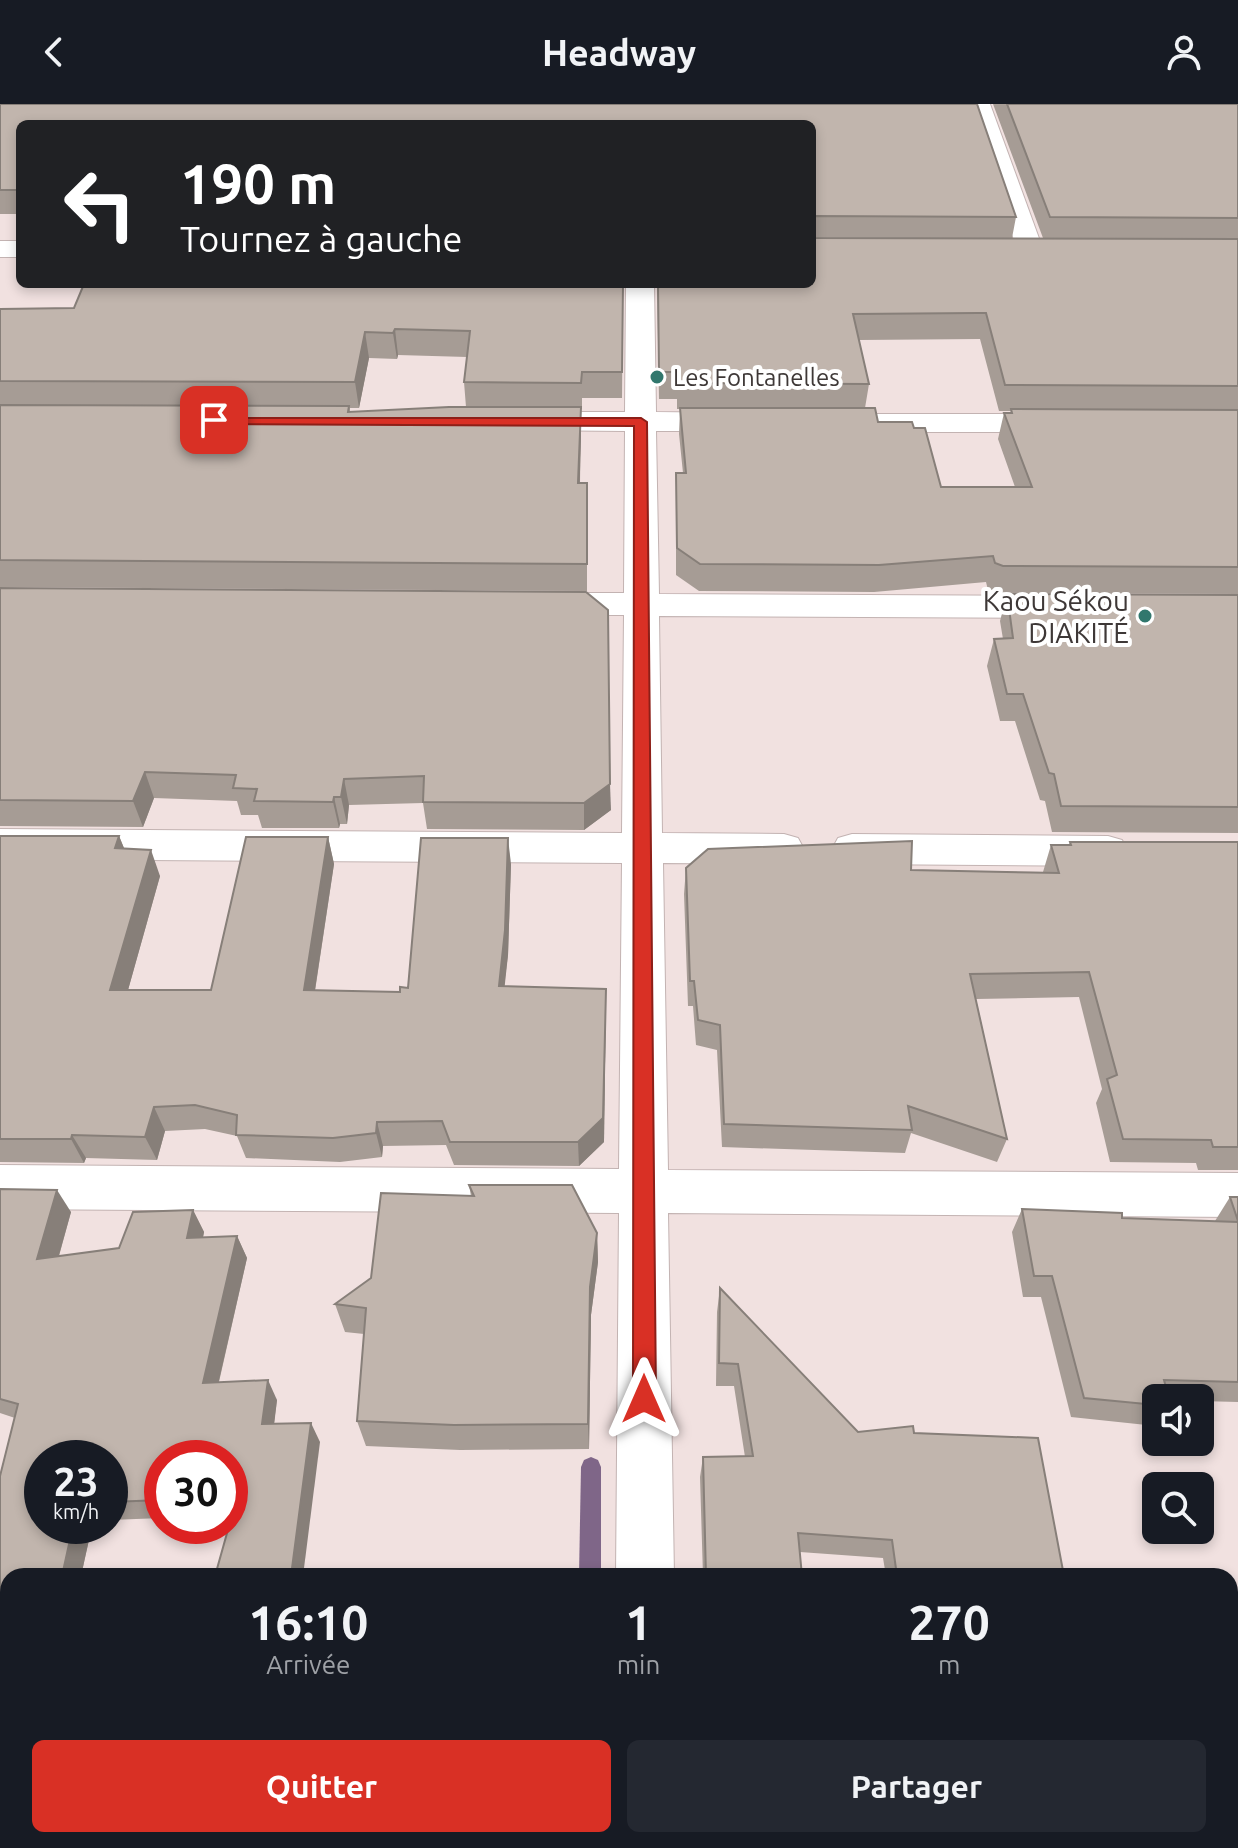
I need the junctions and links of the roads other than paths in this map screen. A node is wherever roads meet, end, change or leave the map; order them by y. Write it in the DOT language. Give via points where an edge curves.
graph roads {
  1 [pos="979,104"];
  2 [pos="1000,252"];
  3 [pos="1031,252"];
  4 [pos="1063,252"];
  5 [pos="640,288"];
  6 [pos="484,421"];
  7 [pos="641,422"];
  8 [pos="766,422"];
  9 [pos="829,422"];
  10 [pos="1097,423"];
  11 [pos="516,604"];
  12 [pos="641,605"];
  13 [pos="1097,607"];
  14 [pos="0,844"];
  15 [pos="642,848"];
  16 [pos="1144,851"];
  17 [pos="0,1187"];
  18 [pos="643,1192"];
  19 [pos="1238,1195"];
  20 [pos="645,1568"];
  1 -- 3 [label="street"];
  2 -- 3 [label="street"];
  3 -- 4 [label="street"];
  5 -- 7 [label="street"];
  6 -- 7 [label="street"];
  7 -- 8 [label="street"];
  7 -- 12 [label="street"];
  9 -- 10 [label="street"];
  11 -- 12 [label="street"];
  12 -- 13 [label="street"];
  12 -- 15 [label="street"];
  14 -- 15 [label="street"];
  15 -- 16 [label="street"];
  15 -- 18 [label="street"];
  17 -- 18 [label="street"];
  18 -- 19 [label="street"];
  18 -- 20 [label="street"];
}
